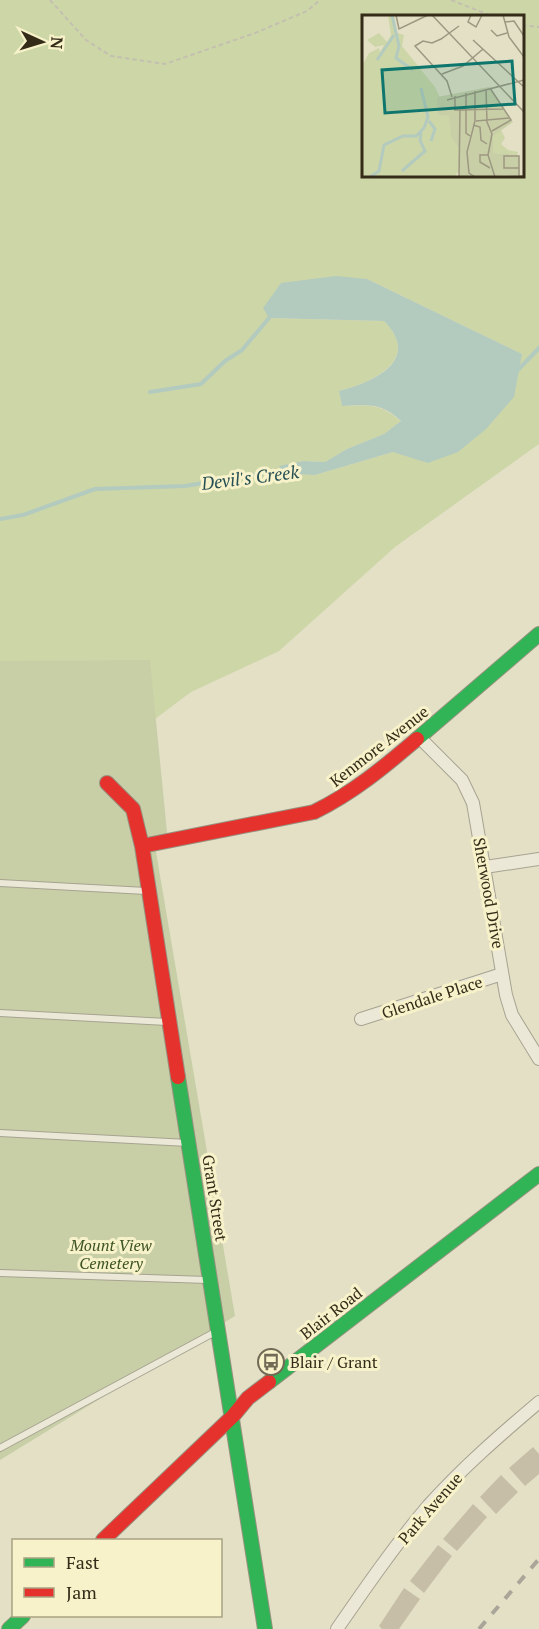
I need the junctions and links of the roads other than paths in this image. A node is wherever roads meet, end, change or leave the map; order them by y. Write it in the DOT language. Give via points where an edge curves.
graph roads {
  1 [pos="539,634"];
  2 [pos="420,738"];
  3 [pos="107,783"];
  4 [pos="142,846"];
  5 [pos="539,859"];
  6 [pos="485,867"];
  7 [pos="0,882"];
  8 [pos="150,891"];
  9 [pos="502,974"];
  10 [pos="0,1012"];
  11 [pos="361,1019"];
  12 [pos="171,1022"];
  13 [pos="539,1059"];
  14 [pos="0,1133"];
  15 [pos="190,1143"];
  16 [pos="539,1174"];
  17 [pos="0,1273"];
  18 [pos="211,1280"];
  19 [pos="220,1329"];
  20 [pos="539,1402"];
  21 [pos="233,1416"];
  22 [pos="0,1448"];
  23 [pos="104,1539"];
  24 [pos="22,1617"];
  25 [pos="9,1629"];
  26 [pos="265,1629"];
  27 [pos="337,1629"];
  1 -- 2 [label="street, Kenmore Avenue"];
  2 -- 4 [label="street, Kenmore Avenue" via="340,799 314,812"];
  2 -- 6 [label="street, Sherwood Drive" via="462,780 474,803"];
  3 -- 4 [label="street, Grant Street" via="133,809"];
  4 -- 8 [label="street, Grant Street"];
  5 -- 6 [label="street"];
  6 -- 9 [label="street, Sherwood Drive"];
  7 -- 8 [label="lane"];
  8 -- 12 [label="street, Grant Street"];
  9 -- 11 [label="street, Glendale Place"];
  9 -- 13 [label="street, Sherwood Drive" via="512,1015"];
  10 -- 12 [label="lane"];
  12 -- 15 [label="street, Grant Street"];
  14 -- 15 [label="lane"];
  15 -- 18 [label="street, Grant Street"];
  16 -- 21 [label="street, Blair Road" via="248,1398"];
  17 -- 18 [label="lane"];
  18 -- 19 [label="street, Grant Street"];
  19 -- 21 [label="street, Grant Street"];
  19 -- 22 [label="lane"];
  20 -- 27 [label="street, Park Avenue" via="478,1454 428,1507"];
  21 -- 23 [label="street, Blair Road"];
  21 -- 26 [label="street, Grant Street"];
  24 -- 25 [label="street"];
}
